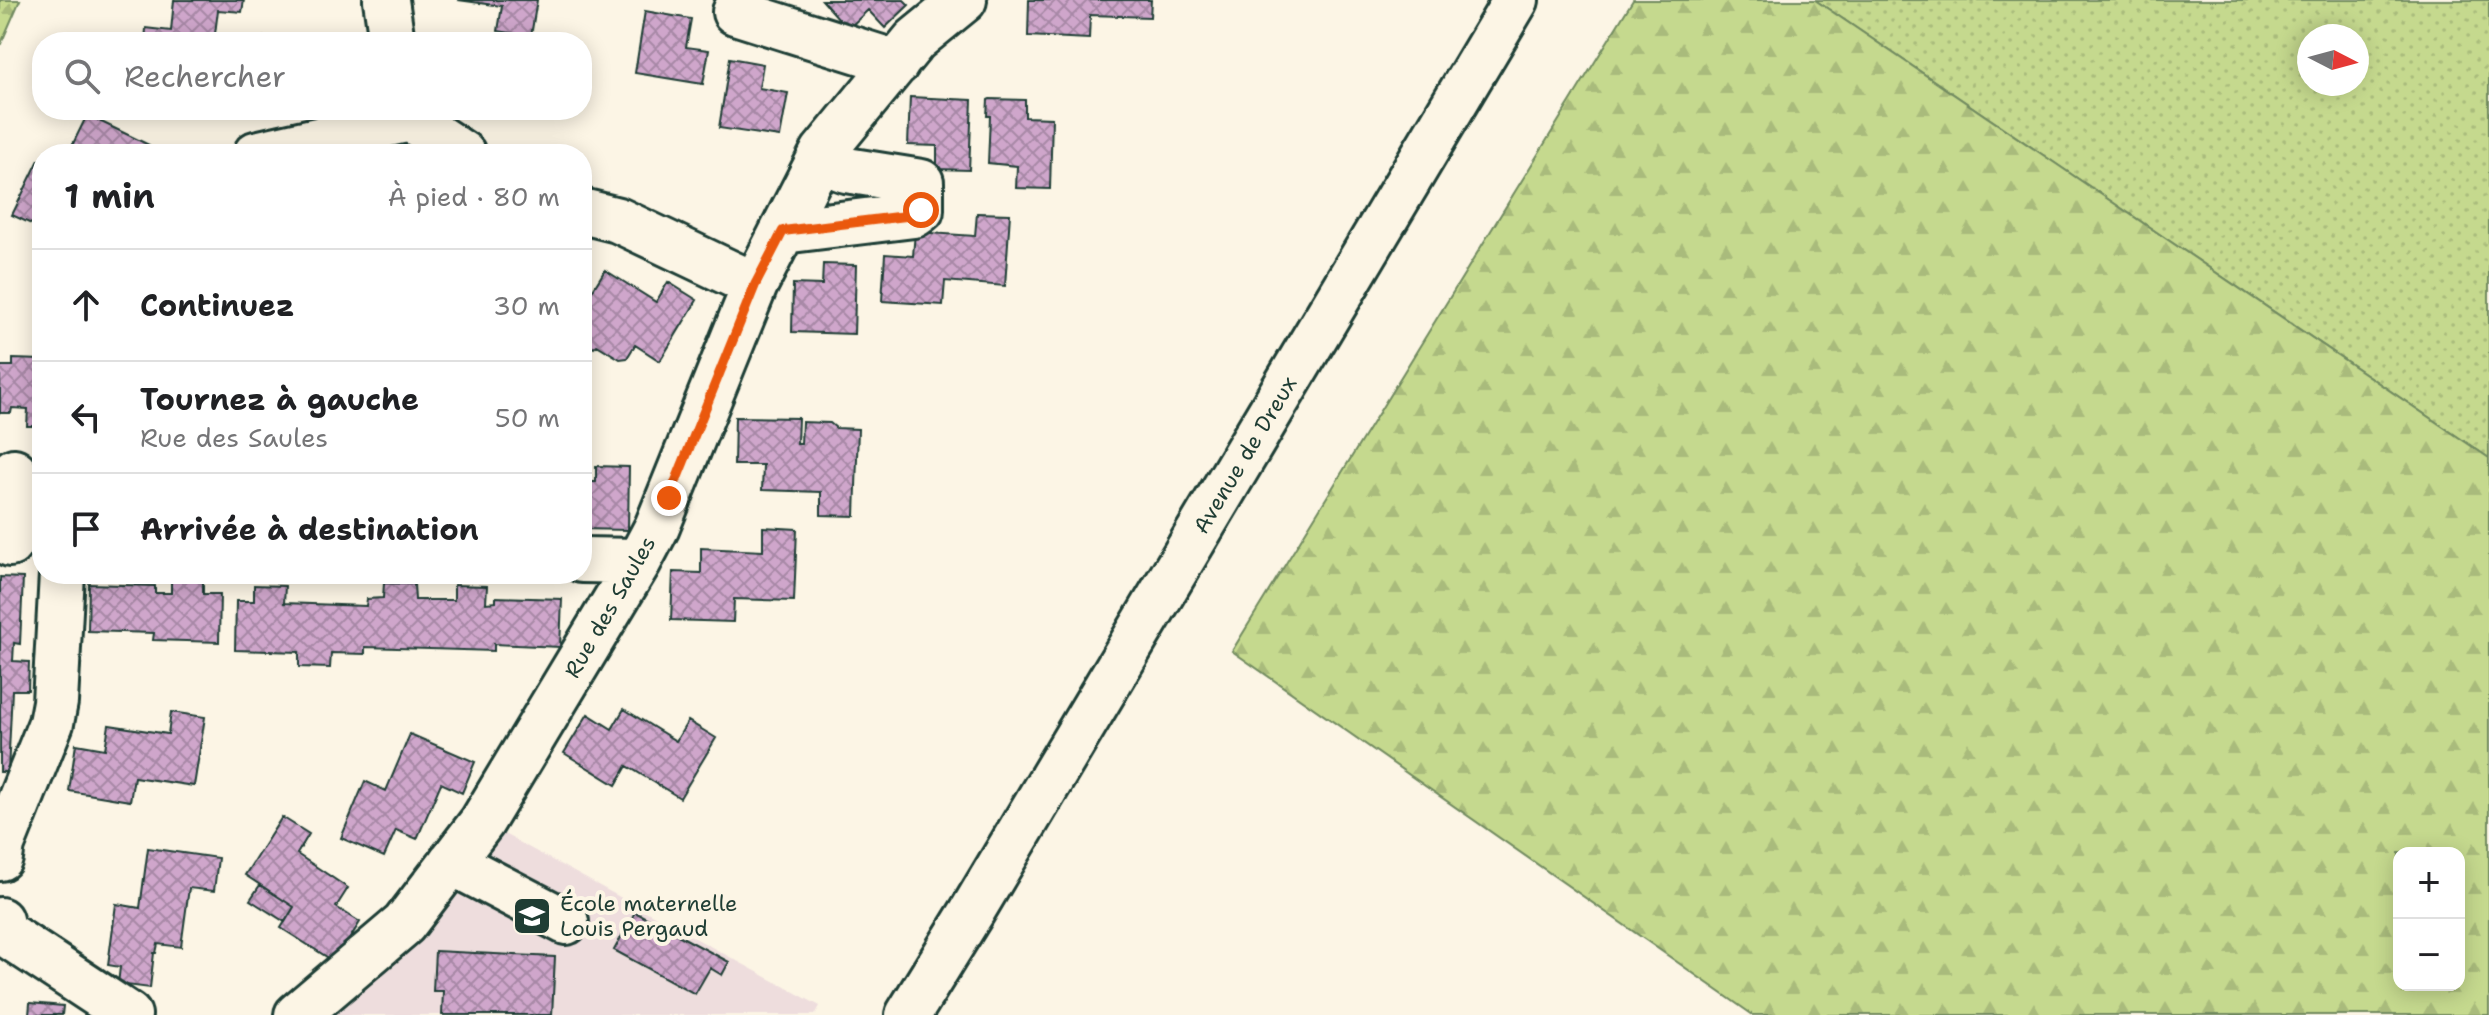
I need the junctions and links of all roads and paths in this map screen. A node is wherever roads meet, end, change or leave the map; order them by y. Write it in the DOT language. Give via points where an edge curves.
graph roads {
  1 [pos="386,0"];
  2 [pos="964,0"];
  3 [pos="1516,0"];
  4 [pos="735,12"];
  5 [pos="391,32"];
  6 [pos="897,63"];
  7 [pos="386,120"];
  8 [pos="417,120"];
  9 [pos="294,144"];
  10 [pos="450,144"];
  11 [pos="823,152"];
  12 [pos="592,214"];
  13 [pos="783,231"];
  14 [pos="755,285"];
  15 [pos="14,471"];
  16 [pos="10,544"];
  17 [pos="592,560"];
  18 [pos="639,561"];
  19 [pos="61,584"];
  20 [pos="0,858"];
  21 [pos="451,862"];
  22 [pos="973,910"];
  23 [pos="0,920"];
  24 [pos="566,922"];
  25 [pos="129,1015"];
  26 [pos="297,1015"];
  27 [pos="908,1015"];
  28 [pos="916,1015"];
  1 -- 5 [label="street"];
  2 -- 6 [label="street, Rue des Saules" via="915,40"];
  3 -- 22 [label="street, Avenue de Dreux"];
  4 -- 6 [label="street"];
  6 -- 11 [label="street, Rue des Saules"];
  7 -- 9 [label="street"];
  8 -- 10 [label="street"];
  11 -- 13 [label="street, Rue des Saules"];
  11 -- 13 [label="street" via="846,170 921,182 921,210"];
  12 -- 14 [label="street" via="618,220"];
  13 -- 14 [label="street, Rue des Saules"];
  14 -- 18 [label="street, Rue des Saules"];
  15 -- 16 [label="street"];
  17 -- 18 [label="street"];
  18 -- 21 [label="street, Rue des Saules" via="482,822"];
  19 -- 20 [label="street" via="51,723"];
  21 -- 24 [label="street"];
  21 -- 26 [label="street, Rue des Saules" via="404,924"];
  22 -- 27 [label="street, Avenue de Dreux"];
  22 -- 28 [label="street, Avenue de Dreux"];
  23 -- 25 [label="street" via="3,932"];
}
